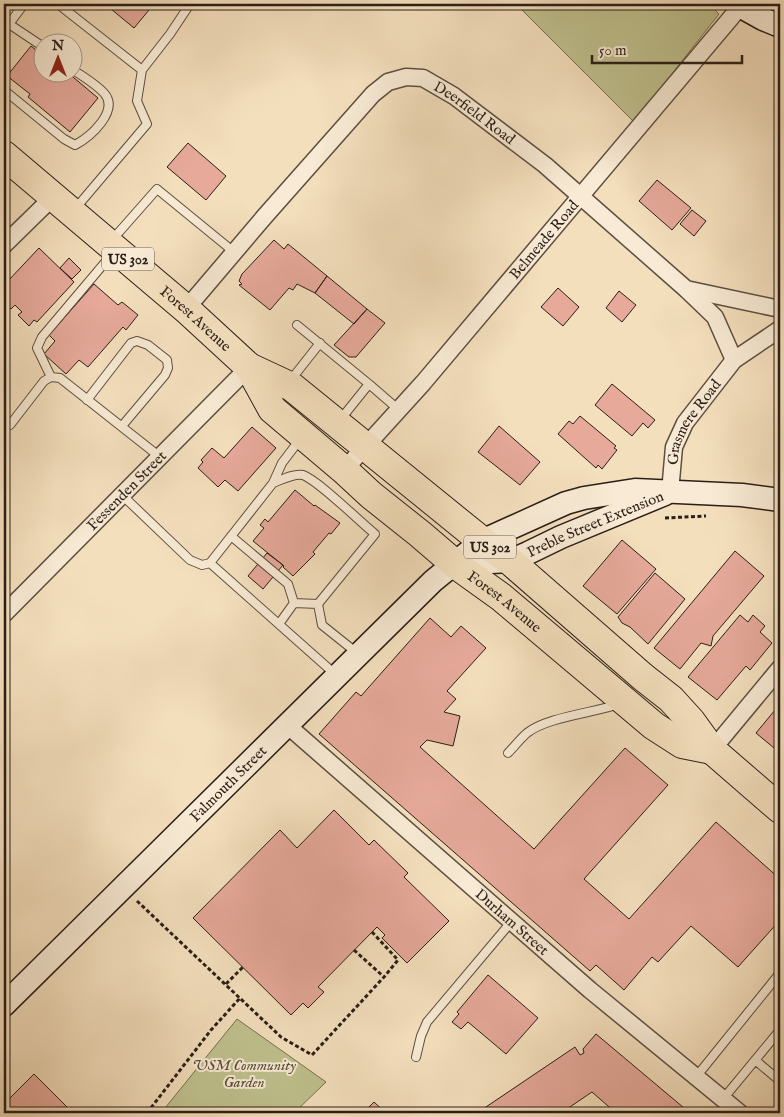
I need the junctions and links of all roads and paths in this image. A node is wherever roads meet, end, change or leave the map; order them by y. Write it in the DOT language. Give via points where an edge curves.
graph roads {
  1 [pos="24,4"];
  2 [pos="58,4"];
  3 [pos="190,4"];
  4 [pos="738,5"];
  5 [pos="6,26"];
  6 [pos="780,26"];
  7 [pos="32,40"];
  8 [pos="142,70"];
  9 [pos="82,77"];
  10 [pos="4,90"];
  11 [pos="4,155"];
  12 [pos="580,195"];
  13 [pos="63,204"];
  14 [pos="4,245"];
  15 [pos="112,246"];
  16 [pos="234,252"];
  17 [pos="686,289"];
  18 [pos="186,309"];
  19 [pos="780,310"];
  20 [pos="297,325"];
  21 [pos="780,329"];
  22 [pos="320,343"];
  23 [pos="734,360"];
  24 [pos="249,367"];
  25 [pos="51,377"];
  26 [pos="369,384"];
  27 [pos="287,385"];
  28 [pos="87,400"];
  29 [pos="399,410"];
  30 [pos="338,423"];
  31 [pos="10,425"];
  32 [pos="122,426"];
  33 [pos="304,436"];
  34 [pos="366,446"];
  35 [pos="160,457"];
  36 [pos="344,470"];
  37 [pos="273,483"];
  38 [pos="670,492"];
  39 [pos="122,495"];
  40 [pos="780,500"];
  41 [pos="714,516"];
  42 [pos="657,518"];
  43 [pos="231,536"];
  44 [pos="482,541"];
  45 [pos="510,561"];
  46 [pos="210,563"];
  47 [pos="455,564"];
  48 [pos="294,603"];
  49 [pos="318,604"];
  50 [pos="4,614"];
  51 [pos="279,624"];
  52 [pos="359,654"];
  53 [pos="780,668"];
  54 [pos="337,676"];
  55 [pos="625,701"];
  56 [pos="287,725"];
  57 [pos="712,750"];
  58 [pos="508,753"];
  59 [pos="780,809"];
  60 [pos="122,888"];
  61 [pos="512,921"];
  62 [pos="372,932"];
  63 [pos="354,950"];
  64 [pos="243,967"];
  65 [pos="780,973"];
  66 [pos="384,978"];
  67 [pos="226,984"];
  68 [pos="240,998"];
  69 [pos="4,1005"];
  70 [pos="780,1030"];
  71 [pos="416,1057"];
  72 [pos="755,1060"];
  73 [pos="696,1077"];
  74 [pos="780,1081"];
  75 [pos="722,1099"];
  76 [pos="147,1113"];
  77 [pos="740,1113"];
  1 -- 5 [label="lane"];
  2 -- 8 [label="lane"];
  3 -- 8 [label="lane"];
  4 -- 6 [label="main road"];
  4 -- 12 [label="street, Belmeade Road"];
  5 -- 7 [label="lane"];
  8 -- 13 [label="lane" via="137,101 147,124"];
  9 -- 10 [label="lane" via="105,94 109,104 106,117 85,140 75,145"];
  11 -- 13 [label="highway, Forest Avenue / US 302"];
  12 -- 16 [label="street, Deerfield Road" via="454,96 423,78 406,77 388,82 373,94"];
  12 -- 17 [label="street, Deerfield Road"];
  12 -- 29 [label="street, Belmeade Road"];
  13 -- 14 [label="street"];
  13 -- 15 [label="highway, Forest Avenue / US 302"];
  15 -- 16 [label="lane" via="157,189"];
  15 -- 18 [label="highway, Forest Avenue / US 302"];
  15 -- 25 [label="lane" via="42,337 37,348"];
  16 -- 18 [label="street, Deerfield Road"];
  17 -- 19 [label="street, Deerfield Road"];
  17 -- 23 [label="street" via="714,317"];
  18 -- 24 [label="highway, Forest Avenue / US 302"];
  20 -- 22 [label="lane"];
  21 -- 23 [label="street, Grasmere Road"];
  22 -- 26 [label="lane"];
  22 -- 27 [label="lane"];
  23 -- 38 [label="street, Grasmere Road" via="686,423 674,447"];
  24 -- 27 [label="highway, Forest Avenue / US 302"];
  24 -- 33 [label="highway, Forest Avenue / US 302" via="272,409"];
  24 -- 35 [label="street, Fessenden Street"];
  25 -- 28 [label="lane" via="60,378"];
  25 -- 31 [label="lane" via="44,381"];
  26 -- 29 [label="lane"];
  26 -- 30 [label="lane"];
  27 -- 30 [label="highway, Forest Avenue / US 302"];
  28 -- 32 [label="lane"];
  28 -- 32 [label="lane" via="132,343 137,341 148,345 167,360 168,368"];
  29 -- 34 [label="street, Belmeade Road"];
  30 -- 34 [label="highway, Forest Avenue / US 302"];
  32 -- 35 [label="lane"];
  33 -- 36 [label="highway, Forest Avenue / US 302"];
  33 -- 37 [label="lane" via="282,464"];
  34 -- 36 [label="street, Belmeade Road"];
  34 -- 44 [label="highway, Forest Avenue / US 302"];
  35 -- 39 [label="street, Fessenden Street"];
  36 -- 47 [label="highway, Forest Avenue / US 302"];
  37 -- 43 [label="lane"];
  37 -- 49 [label="lane" via="302,475 316,483 375,534"];
  38 -- 40 [label="main road, Preble Street Extension" via="742,494"];
  38 -- 44 [label="main road, Preble Street Extension" via="635,490 566,503"];
  38 -- 45 [label="main road, Preble Street Extension"];
  39 -- 46 [label="lane" via="190,560 202,565"];
  39 -- 50 [label="street, Fessenden Street"];
  41 -- 42 [label="path"];
  43 -- 46 [label="lane"];
  43 -- 48 [label="lane" via="288,584"];
  44 -- 45 [label="highway, Forest Avenue / US 302"];
  44 -- 47 [label="main road, Preble Street Extension"];
  45 -- 47 [label="main road, Preble Street Extension"];
  45 -- 57 [label="highway, Forest Avenue / US 302" via="671,699"];
  46 -- 51 [label="lane"];
  47 -- 52 [label="main road, Falmouth Street" via="433,581"];
  47 -- 55 [label="highway, Forest Avenue / US 302" via="501,597"];
  48 -- 49 [label="lane"];
  48 -- 51 [label="lane"];
  49 -- 52 [label="lane" via="322,625"];
  51 -- 54 [label="lane"];
  52 -- 54 [label="main road, Falmouth Street"];
  53 -- 57 [label="street"];
  54 -- 56 [label="main road, Falmouth Street"];
  55 -- 57 [label="highway, Forest Avenue / US 302" via="682,744"];
  55 -- 58 [label="lane" via="548,722 527,733"];
  56 -- 60 [label="main road, Falmouth Street"];
  56 -- 61 [label="street, Durham Street"];
  57 -- 59 [label="highway, Forest Avenue / US 302"];
  60 -- 67 [label="path"];
  60 -- 69 [label="main road, Falmouth Street"];
  61 -- 71 [label="lane" via="427,1022"];
  61 -- 73 [label="street, Durham Street"];
  62 -- 66 [label="path" via="398,960"];
  63 -- 66 [label="path"];
  64 -- 67 [label="path"];
  65 -- 73 [label="lane"];
  66 -- 68 [label="path" via="312,1055 280,1037"];
  67 -- 68 [label="path"];
  68 -- 76 [label="path"];
  70 -- 72 [label="lane"];
  72 -- 74 [label="lane"];
  72 -- 75 [label="lane"];
  73 -- 75 [label="street, Durham Street"];
  75 -- 77 [label="street, Durham Street"];
}
